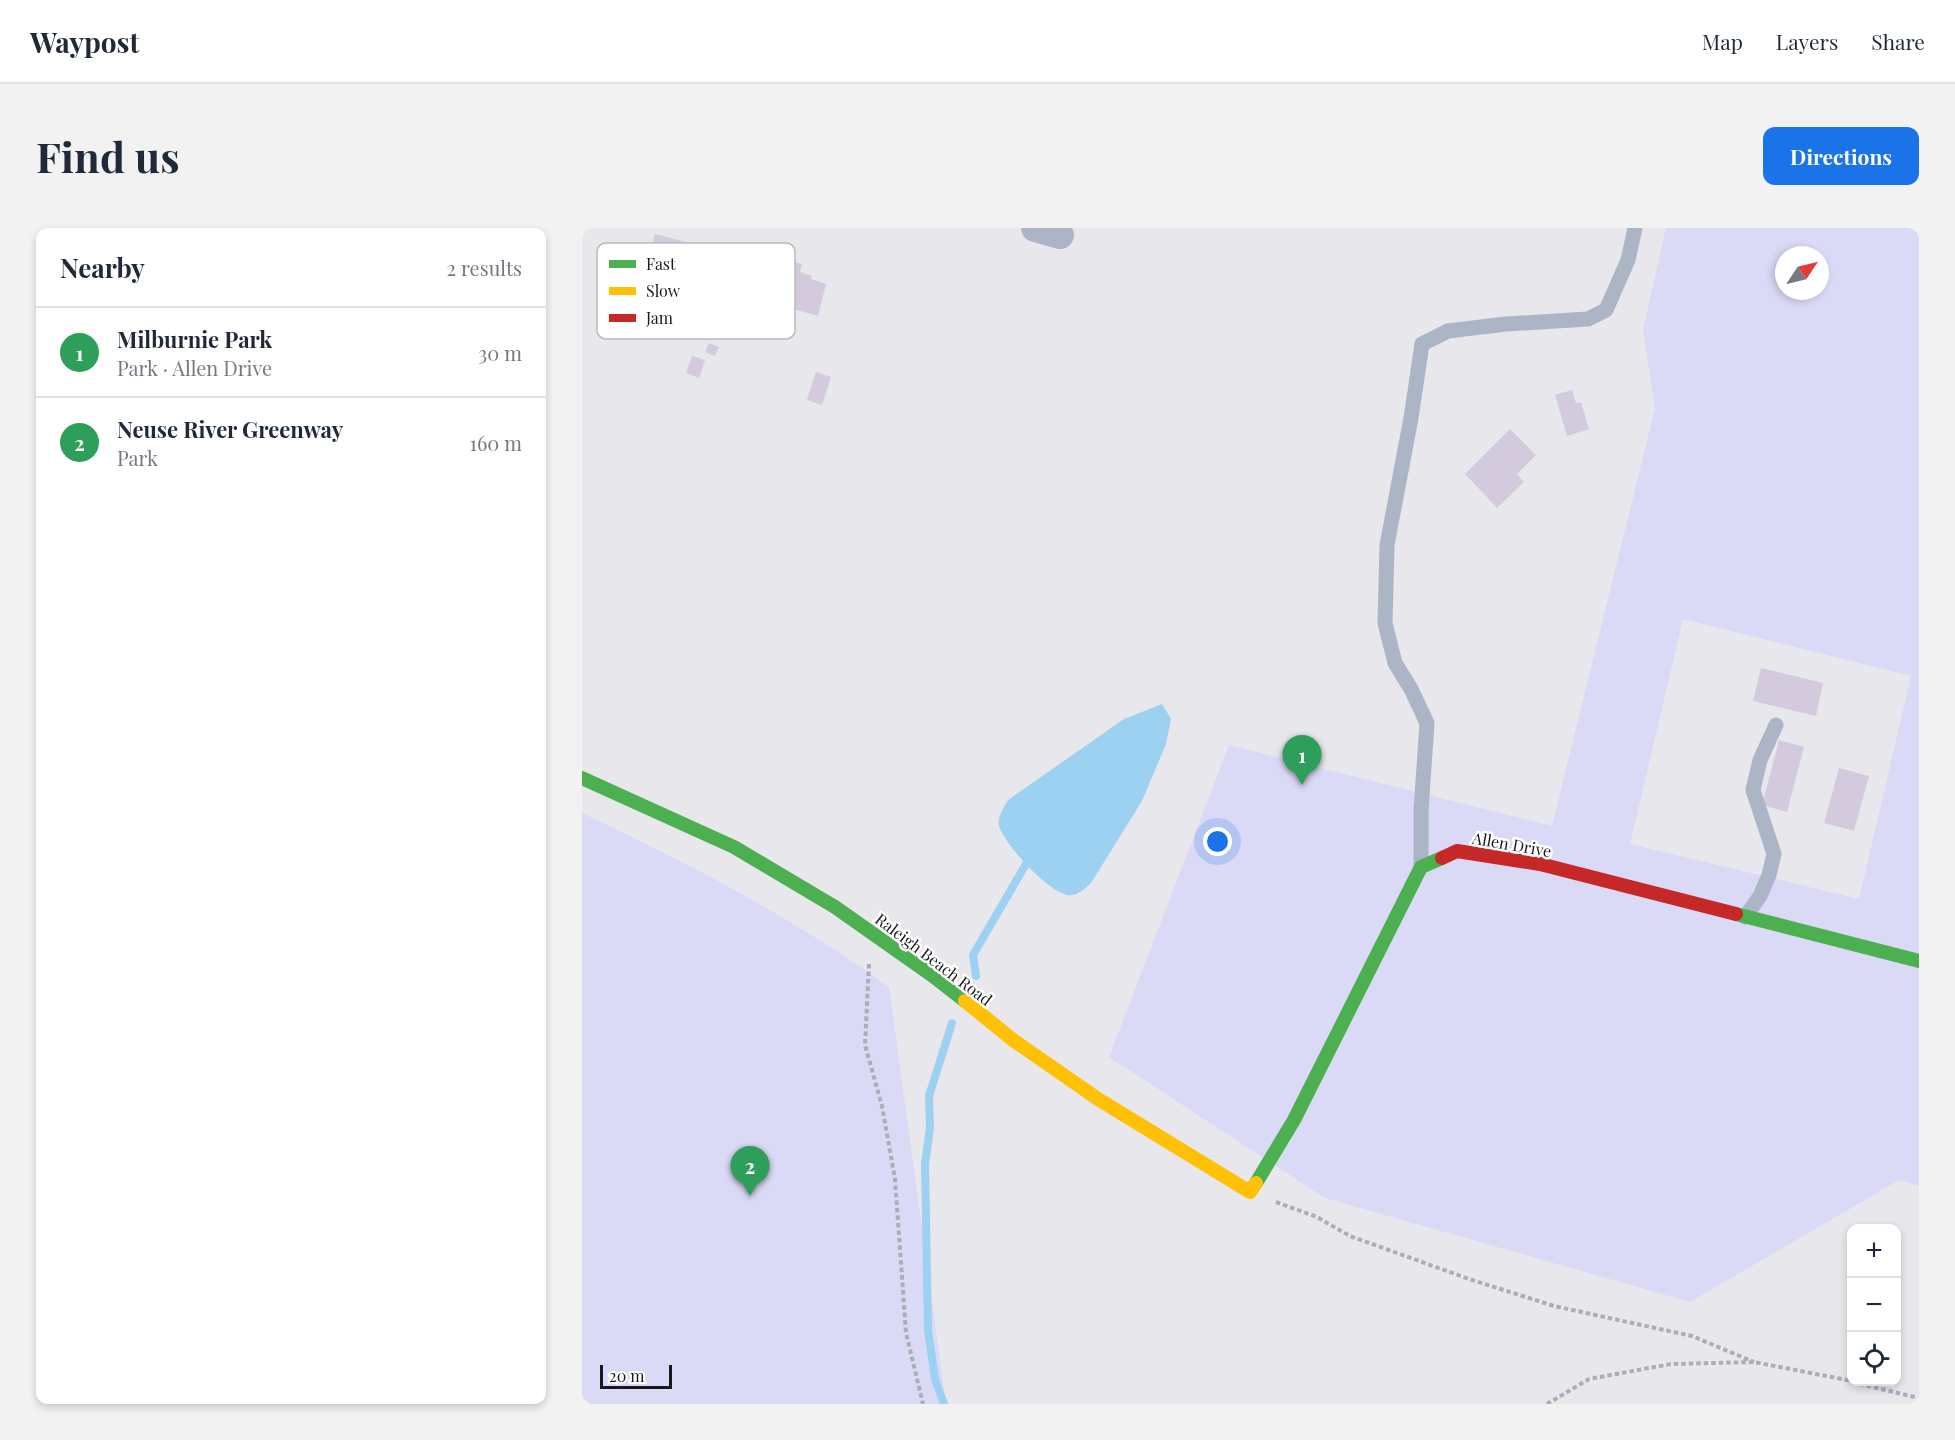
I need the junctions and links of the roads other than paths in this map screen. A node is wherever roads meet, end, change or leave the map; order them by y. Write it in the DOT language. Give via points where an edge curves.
graph roads {
  1 [pos="1635,228"];
  2 [pos="1776,724"];
  3 [pos="582,778"];
  4 [pos="1421,867"];
  5 [pos="1745,917"];
  6 [pos="1919,961"];
  1 -- 4 [label="lane" via="1628,260 1606,310 1587,319 1448,332 1422,344 1387,545 1384,623 1395,663 1426,723"];
  2 -- 5 [label="lane" via="1760,760 1753,790 1774,854 1760,896"];
  3 -- 4 [label="street, Raleigh Beach Road" via="734,847 835,907 1079,1086 1250,1192 1294,1120"];
  4 -- 5 [label="street, Allen Drive" via="1457,851 1532,862"];
  5 -- 6 [label="street, Allen Drive"];
}
